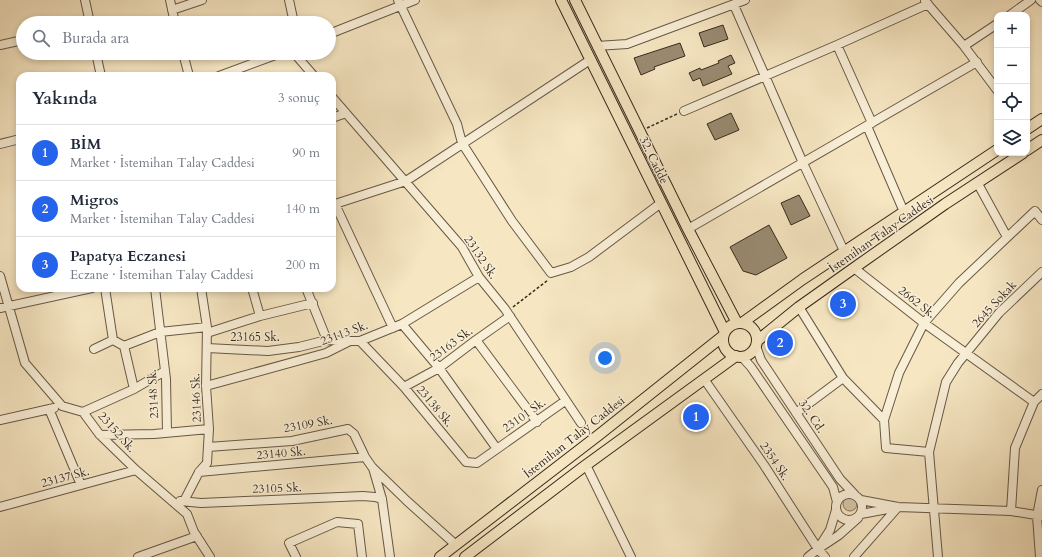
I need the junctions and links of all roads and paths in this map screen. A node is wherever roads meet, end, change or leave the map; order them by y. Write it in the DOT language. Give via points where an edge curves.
graph roads {
  1 [pos="85,0"];
  2 [pos="170,0"];
  3 [pos="202,0"];
  4 [pos="289,0"];
  5 [pos="415,0"];
  6 [pos="561,0"];
  7 [pos="575,0"];
  8 [pos="744,0"];
  9 [pos="1031,0"];
  10 [pos="926,2"];
  11 [pos="400,3"];
  12 [pos="734,5"];
  13 [pos="172,10"];
  14 [pos="1014,12"];
  15 [pos="88,16"];
  16 [pos="173,16"];
  17 [pos="292,16"];
  18 [pos="994,26"];
  19 [pos="336,31"];
  20 [pos="16,42"];
  21 [pos="0,45"];
  22 [pos="837,45"];
  23 [pos="597,46"];
  24 [pos="964,46"];
  25 [pos="98,60"];
  26 [pos="185,60"];
  27 [pos="262,60"];
  28 [pos="300,60"];
  29 [pos="590,60"];
  30 [pos="977,62"];
  31 [pos="100,72"];
  32 [pos="188,72"];
  33 [pos="230,72"];
  34 [pos="311,72"];
  35 [pos="765,75"];
  36 [pos="994,86"];
  37 [pos="336,102"];
  38 [pos="684,110"];
  39 [pos="346,113"];
  40 [pos="336,117"];
  41 [pos="1042,119"];
  42 [pos="869,124"];
  43 [pos="1030,127"];
  44 [pos="640,131"];
  45 [pos="16,140"];
  46 [pos="1042,140"];
  47 [pos="462,143"];
  48 [pos="0,144"];
  49 [pos="1030,148"];
  50 [pos="994,152"];
  51 [pos="1019,156"];
  52 [pos="803,163"];
  53 [pos="406,181"];
  54 [pos="978,184"];
  55 [pos="661,203"];
  56 [pos="336,204"];
  57 [pos="336,209"];
  58 [pos="904,212"];
  59 [pos="1042,220"];
  60 [pos="688,229"];
  61 [pos="1007,237"];
  62 [pos="844,251"];
  63 [pos="854,268"];
  64 [pos="1042,272"];
  65 [pos="0,276"];
  66 [pos="479,277"];
  67 [pos="550,279"];
  68 [pos="73,292"];
  69 [pos="106,292"];
  70 [pos="155,292"];
  71 [pos="202,292"];
  72 [pos="253,292"];
  73 [pos="308,292"];
  74 [pos="313,303"];
  75 [pos="4,307"];
  76 [pos="800,307"];
  77 [pos="508,314"];
  78 [pos="260,316"];
  79 [pos="739,323"];
  80 [pos="924,323"];
  81 [pos="402,324"];
  82 [pos="393,328"];
  83 [pos="207,330"];
  84 [pos="160,332"];
  85 [pos="724,334"];
  86 [pos="113,340"];
  87 [pos="327,340"];
  88 [pos="476,340"];
  89 [pos="360,341"];
  90 [pos="350,342"];
  91 [pos="757,343"];
  92 [pos="124,346"];
  93 [pos="207,348"];
  94 [pos="94,349"];
  95 [pos="966,353"];
  96 [pos="739,357"];
  97 [pos="439,368"];
  98 [pos="165,371"];
  99 [pos="843,378"];
  100 [pos="704,380"];
  101 [pos="206,386"];
  102 [pos="404,388"];
  103 [pos="134,389"];
  104 [pos="1042,394"];
  105 [pos="565,401"];
  106 [pos="1034,402"];
  107 [pos="62,406"];
  108 [pos="49,409"];
  109 [pos="83,412"];
  110 [pos="796,413"];
  111 [pos="0,420"];
  112 [pos="884,420"];
  113 [pos="537,422"];
  114 [pos="581,423"];
  115 [pos="209,429"];
  116 [pos="167,432"];
  117 [pos="100,435"];
  118 [pos="208,447"];
  119 [pos="497,448"];
  120 [pos="929,452"];
  121 [pos="365,457"];
  122 [pos="586,465"];
  123 [pos="372,467"];
  124 [pos="136,470"];
  125 [pos="199,472"];
  126 [pos="81,485"];
  127 [pos="1042,490"];
  128 [pos="858,497"];
  129 [pos="382,499"];
  130 [pos="172,501"];
  131 [pos="184,501"];
  132 [pos="837,502"];
  133 [pos="0,507"];
  134 [pos="898,507"];
  135 [pos="934,508"];
  136 [pos="836,510"];
  137 [pos="1011,511"];
  138 [pos="859,516"];
  139 [pos="1040,516"];
  140 [pos="197,536"];
  141 [pos="456,545"];
  142 [pos="818,549"];
  143 [pos="138,557"];
  144 [pos="210,557"];
  145 [pos="296,557"];
  146 [pos="362,557"];
  147 [pos="390,557"];
  148 [pos="440,557"];
  149 [pos="466,557"];
  150 [pos="631,557"];
  151 [pos="808,557"];
  152 [pos="825,557"];
  153 [pos="854,557"];
  154 [pos="938,557"];
  155 [pos="1040,557"];
  1 -- 15 [label="street"];
  2 -- 13 [label="street"];
  3 -- 13 [label="street"];
  4 -- 17 [label="street"];
  5 -- 11 [label="street"];
  6 -- 29 [label="main road, 32. Cadde"];
  7 -- 23 [label="main road, 32. Cadde"];
  8 -- 12 [label="street"];
  9 -- 14 [label="street"];
  10 -- 22 [label="street"];
  10 -- 24 [label="street"];
  11 -- 19 [label="street"];
  11 -- 47 [label="street" via="457,124"];
  12 -- 23 [label="street" via="627,44"];
  12 -- 35 [label="street"];
  13 -- 16 [label="street"];
  18 -- 24 [label="street"];
  20 -- 21 [label="street"];
  22 -- 35 [label="street"];
  22 -- 42 [label="street"];
  23 -- 44 [label="main road, 32. Cadde"];
  24 -- 30 [label="street"];
  25 -- 31 [label="street"];
  26 -- 32 [label="street"];
  27 -- 33 [label="street"];
  28 -- 34 [label="street"];
  29 -- 47 [label="street"];
  29 -- 55 [label="main road, 32. Cadde"];
  30 -- 36 [label="street"];
  30 -- 42 [label="street"];
  35 -- 38 [label="street"];
  35 -- 52 [label="street"];
  37 -- 39 [label="street, 23132 Sk."];
  38 -- 44 [label="path"];
  39 -- 40 [label="street"];
  39 -- 53 [label="street, 23132 Sk."];
  41 -- 43 [label="main road"];
  42 -- 52 [label="street"];
  42 -- 58 [label="street"];
  44 -- 60 [label="main road, 32. Cadde"];
  45 -- 48 [label="street"];
  46 -- 49 [label="main road"];
  47 -- 53 [label="street"];
  47 -- 55 [label="street" via="512,222 552,273 571,267 589,257"];
  50 -- 58 [label="main road, İstemihan Talay Caddesi"];
  51 -- 54 [label="main road, İstemihan Talay Caddesi"];
  52 -- 60 [label="street"];
  52 -- 62 [label="street"];
  53 -- 56 [label="street"];
  53 -- 66 [label="street, 23132 Sk." via="462,247"];
  54 -- 61 [label="street"];
  54 -- 63 [label="main road, İstemihan Talay Caddesi"];
  55 -- 85 [label="main road, 32. Cadde"];
  57 -- 82 [label="street"];
  58 -- 62 [label="main road, İstemihan Talay Caddesi"];
  59 -- 61 [label="street" via="1035,211"];
  60 -- 79 [label="main road, 32. Cadde"];
  61 -- 80 [label="street" via="959,283"];
  62 -- 79 [label="main road, İstemihan Talay Caddesi"];
  63 -- 76 [label="main road, İstemihan Talay Caddesi"];
  63 -- 80 [label="street, 2662 Sk."];
  64 -- 95 [label="street, 2645 Sokak" via="999,313"];
  65 -- 75 [label="street"];
  66 -- 77 [label="street, 23132 Sk."];
  66 -- 81 [label="street, 23113 Sk."];
  67 -- 77 [label="path"];
  68 -- 75 [label="street"];
  69 -- 86 [label="street"];
  70 -- 84 [label="street, 23148 Sk."];
  71 -- 83 [label="street, 23146 Sk."];
  72 -- 78 [label="street"];
  73 -- 74 [label="street"];
  74 -- 78 [label="street"];
  74 -- 87 [label="street"];
  75 -- 107 [label="street" via="25,363"];
  76 -- 91 [label="main road, İstemihan Talay Caddesi"];
  76 -- 99 [label="street"];
  77 -- 88 [label="street, 23163 Sk."];
  77 -- 105 [label="street, 23132 Sk."];
  78 -- 83 [label="street"];
  79 -- 85 [label="main road" via="728,328"];
  79 -- 91 [label="main road" via="747,324 754,330"];
  80 -- 95 [label="street, 2662 Sk."];
  80 -- 112 [label="street" via="899,373"];
  81 -- 82 [label="street, 23113 Sk."];
  81 -- 97 [label="street"];
  82 -- 89 [label="street, 23113 Sk."];
  83 -- 84 [label="street"];
  83 -- 93 [label="street, 23146 Sk."];
  84 -- 92 [label="street"];
  84 -- 98 [label="street, 23148 Sk."];
  85 -- 96 [label="main road" via="724,346 727,351"];
  85 -- 141 [label="main road, İstemihan Talay Caddesi"];
  86 -- 92 [label="street"];
  86 -- 94 [label="street"];
  87 -- 90 [label="street, 23165 Sk."];
  87 -- 93 [label="street, 23165 Sk." via="268,351"];
  88 -- 97 [label="street, 23163 Sk."];
  88 -- 113 [label="street"];
  89 -- 90 [label="street, 23113 Sk."];
  89 -- 102 [label="street, 23138 Sk."];
  90 -- 101 [label="street, 23113 Sk." via="326,353"];
  91 -- 96 [label="main road" via="748,355"];
  91 -- 110 [label="street, 32. Cd." via="761,360"];
  92 -- 103 [label="street"];
  93 -- 101 [label="street, 23146 Sk."];
  95 -- 106 [label="street, 2662 Sk."];
  95 -- 120 [label="street, 2645 Sokak" via="946,382"];
  96 -- 100 [label="main road"];
  96 -- 132 [label="street, 32. Cd." via="751,367 832,487"];
  97 -- 102 [label="street, 23163 Sk."];
  97 -- 119 [label="street"];
  98 -- 103 [label="street"];
  98 -- 116 [label="street, 23148 Sk."];
  99 -- 110 [label="street"];
  99 -- 112 [label="street"];
  100 -- 122 [label="main road"];
  100 -- 142 [label="street, 2354 Sk." via="764,465"];
  101 -- 115 [label="street, 23146 Sk."];
  102 -- 119 [label="street, 23138 Sk." via="466,462 477,463"];
  103 -- 109 [label="street"];
  104 -- 106 [label="street"];
  105 -- 113 [label="street, 23101 Sk."];
  105 -- 114 [label="street, 23132 Sk."];
  106 -- 137 [label="street" via="1015,448"];
  107 -- 108 [label="street"];
  107 -- 109 [label="street, 23152 Sk."];
  108 -- 111 [label="street"];
  108 -- 126 [label="street"];
  109 -- 117 [label="street, 23152 Sk."];
  110 -- 128 [label="street, 32. Cd." via="840,479"];
  112 -- 120 [label="street" via="886,448"];
  113 -- 119 [label="street, 23101 Sk."];
  115 -- 116 [label="street"];
  115 -- 118 [label="street, 23146 Sk."];
  116 -- 117 [label="street, 23148 Sk."];
  117 -- 124 [label="street, 23152 Sk."];
  118 -- 121 [label="street, 23109 Sk." via="292,441 348,429 354,434"];
  118 -- 125 [label="street, 23146 Sk." via="207,463"];
  120 -- 135 [label="street, 2645 Sokak"];
  121 -- 123 [label="street, 23109 Sk."];
  121 -- 125 [label="street, 23140 Sk."];
  122 -- 149 [label="main road"];
  122 -- 150 [label="street"];
  123 -- 129 [label="street"];
  123 -- 141 [label="street, 23109 Sk."];
  124 -- 126 [label="street, 23137 Sk."];
  124 -- 130 [label="street, 23152 Sk."];
  125 -- 131 [label="street, 23146 Sk."];
  126 -- 133 [label="street, 23137 Sk."];
  127 -- 139 [label="street"];
  128 -- 132 [label="street" via="847,494"];
  128 -- 134 [label="street"];
  128 -- 138 [label="street" via="863,505"];
  129 -- 131 [label="street, 23105 Sk." via="363,496 201,503"];
  129 -- 147 [label="street"];
  130 -- 131 [label="street, 23105 Sk."];
  130 -- 140 [label="street, 23152 Sk." via="187,514"];
  132 -- 136 [label="street"];
  134 -- 135 [label="street"];
  134 -- 138 [label="street"];
  134 -- 153 [label="street"];
  135 -- 137 [label="street"];
  135 -- 154 [label="street, 2645 Sokak"];
  136 -- 138 [label="street" via="845,520"];
  136 -- 142 [label="street" via="830,530"];
  137 -- 139 [label="street"];
  138 -- 142 [label="street" via="839,535"];
  139 -- 155 [label="street"];
  140 -- 143 [label="street"];
  140 -- 144 [label="street, 23152 Sk."];
  141 -- 148 [label="main road, İstemihan Talay Caddesi"];
  142 -- 151 [label="street"];
  142 -- 152 [label="street, 2354 Sk."];
  145 -- 146 [label="street" via="289,543 337,522 358,524"];
}
